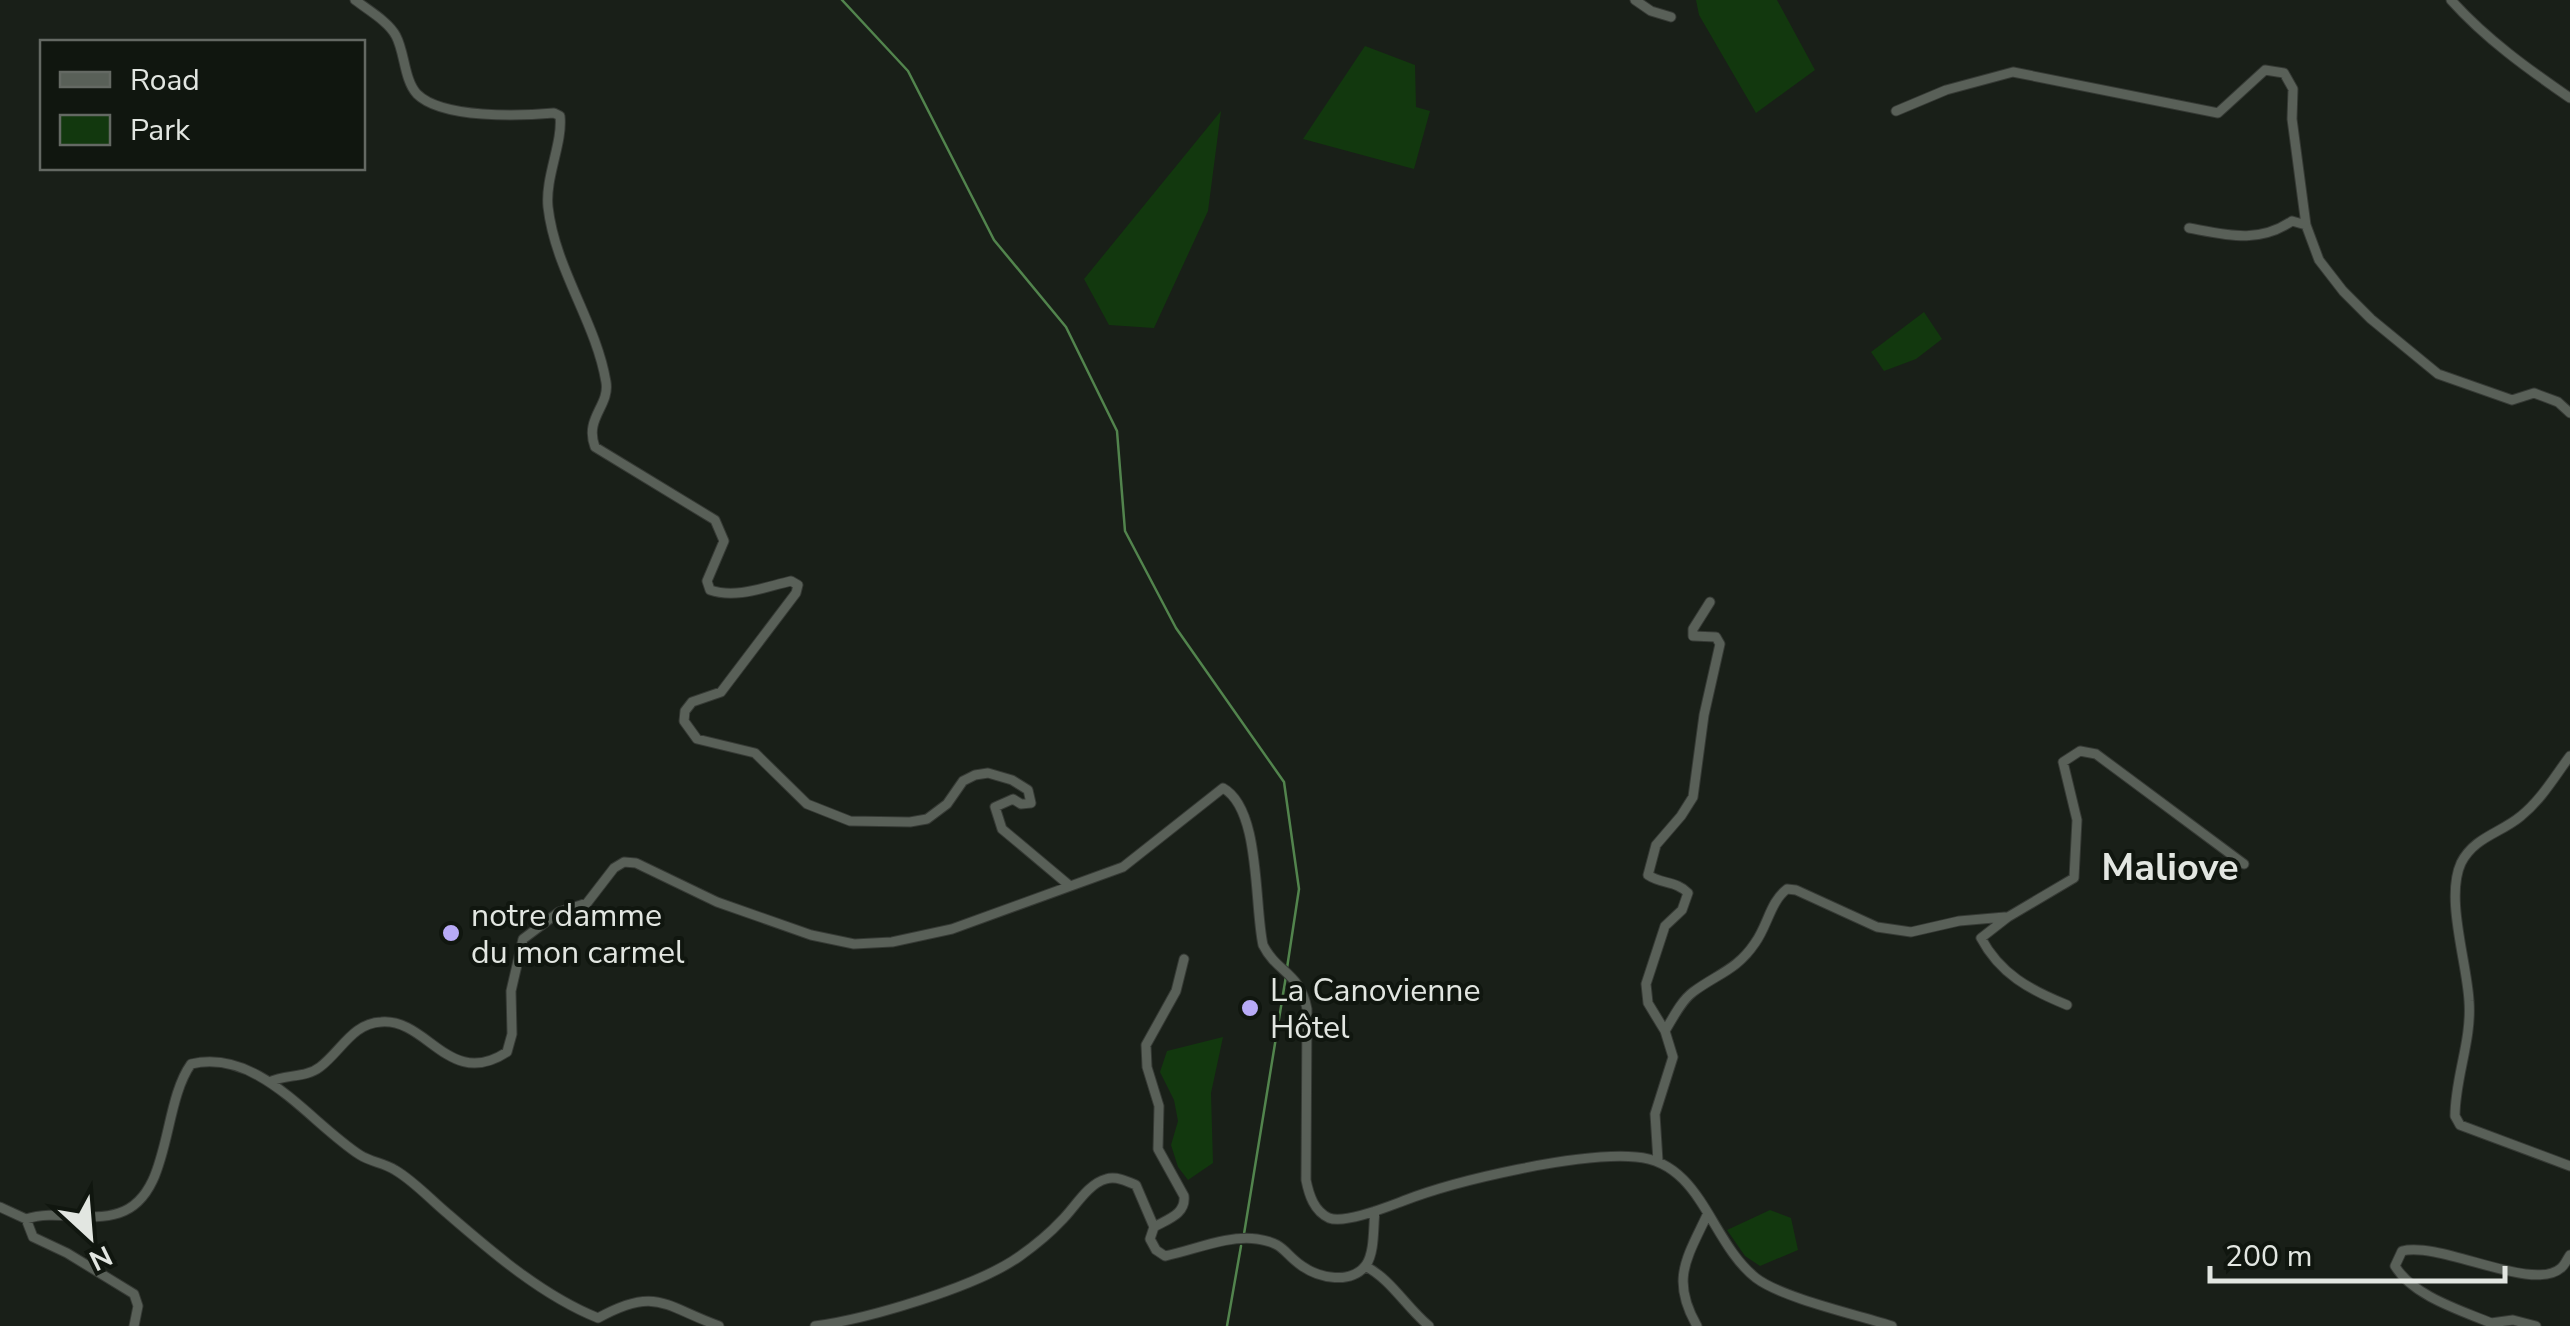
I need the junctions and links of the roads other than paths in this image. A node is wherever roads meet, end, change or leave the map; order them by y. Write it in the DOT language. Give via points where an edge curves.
graph roads {
  1 [pos="355,0"];
  2 [pos="1635,0"];
  3 [pos="2452,0"];
  4 [pos="1671,17"];
  5 [pos="2570,98"];
  6 [pos="1896,111"];
  7 [pos="2306,226"];
  8 [pos="2189,228"];
  9 [pos="2570,413"];
  10 [pos="1710,602"];
  11 [pos="2570,756"];
  12 [pos="2244,864"];
  13 [pos="1070,886"];
  14 [pos="2008,917"];
  15 [pos="1184,960"];
  16 [pos="2066,1005"];
  17 [pos="1665,1031"];
  18 [pos="269,1082"];
  19 [pos="1658,1162"];
  20 [pos="2570,1166"];
  21 [pos="0,1207"];
  22 [pos="1375,1212"];
  23 [pos="1708,1213"];
  24 [pos="26,1219"];
  25 [pos="1154,1227"];
  26 [pos="2570,1255"];
  27 [pos="1365,1266"];
  28 [pos="2490,1324"];
  29 [pos="134,1326"];
  30 [pos="719,1326"];
  31 [pos="815,1326"];
  32 [pos="1429,1326"];
  33 [pos="1697,1326"];
  34 [pos="1892,1326"];
  35 [pos="2536,1326"];
  1 -- 13 [label="street" via="395,32 410,83 428,101 464,112 560,116 548,207 607,387 593,418 595,446 715,520 724,541 706,581 710,590 798,584 721,692 685,711 697,740 755,753 807,804 850,822 928,819 963,781 988,773 1012,780 1028,790 1031,802 1013,799 996,806 1002,829"];
  2 -- 4 [label="street"];
  3 -- 5 [label="street"];
  6 -- 7 [label="street" via="2013,72 2218,113 2265,70 2284,73 2293,89"];
  7 -- 8 [label="street" via="2292,222 2273,234 2235,236"];
  7 -- 9 [label="street" via="2319,260 2343,291 2438,374 2512,400 2534,393"];
  10 -- 17 [label="street" via="1693,629 1693,636 1716,637 1720,644 1693,796 1649,862 1648,875 1688,893 1665,926 1646,984 1648,1003"];
  11 -- 20 [label="street" via="2536,802 2475,843 2460,864 2456,894 2470,1003 2455,1116 2460,1125"];
  12 -- 14 [label="street" via="2096,754 2080,751 2063,762 2077,820 2074,878"];
  13 -- 18 [label="street" via="952,929 854,944 716,902 624,862 587,902 559,912 523,939 508,1052 496,1060 481,1065 447,1055 387,1021 368,1023 310,1074"];
  13 -- 22 [label="street" via="1123,867 1228,790 1240,804 1253,852 1264,944 1304,992 1309,1195 1330,1218"];
  14 -- 16 [label="street" via="1981,938 1991,956 2028,989"];
  14 -- 17 [label="street" via="1912,932 1877,927 1787,889 1745,956 1689,995"];
  15 -- 25 [label="street" via="1146,1045 1158,1148 1185,1203"];
  17 -- 19 [label="street" via="1673,1057 1655,1114"];
  18 -- 24 [label="street" via="224,1064 191,1064 178,1081 154,1183 139,1203 118,1214"];
  18 -- 30 [label="street" via="361,1156 395,1170 494,1254 579,1310 598,1318 642,1300 667,1303"];
  19 -- 22 [label="street" via="1635,1156 1567,1160"];
  19 -- 23 [label="street" via="1674,1170"];
  21 -- 24 [label="street"];
  22 -- 27 [label="street"];
  23 -- 33 [label="street" via="1681,1284"];
  23 -- 34 [label="street" via="1755,1277"];
  24 -- 29 [label="street" via="33,1237 134,1294"];
  25 -- 27 [label="street" via="1150,1238 1166,1256 1255,1238 1287,1249 1296,1262 1331,1278"];
  25 -- 31 [label="street" via="1136,1184 1106,1179 1048,1234 996,1270 852,1321"];
  26 -- 28 [label="street" via="2562,1268 2537,1276 2426,1250 2402,1251 2395,1266 2400,1275"];
  27 -- 32 [label="street" via="1385,1276"];
  28 -- 35 [label="street"];
}
